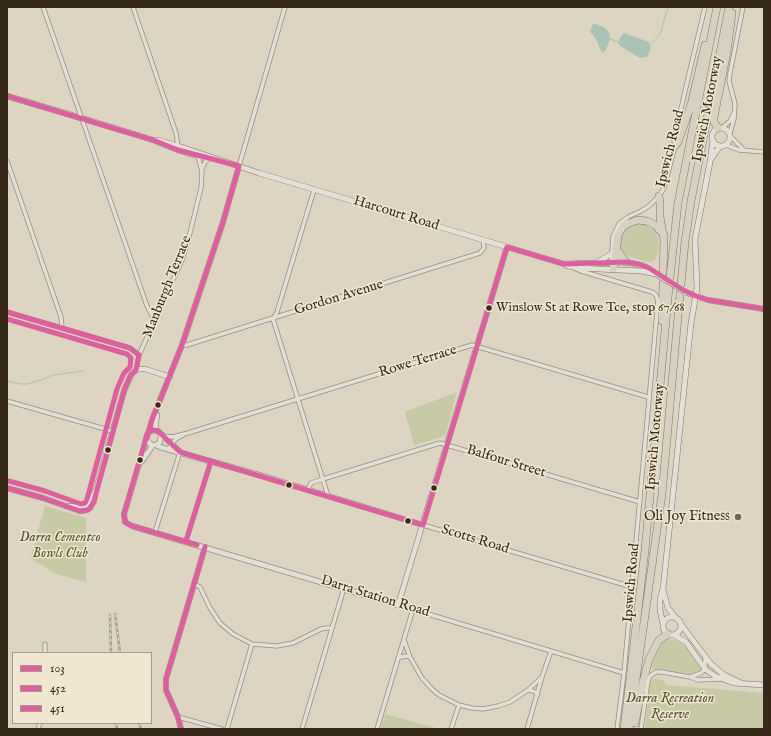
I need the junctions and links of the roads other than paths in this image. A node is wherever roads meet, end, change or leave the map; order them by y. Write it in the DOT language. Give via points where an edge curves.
graph roads {
  1 [pos="43,7"];
  2 [pos="133,7"];
  3 [pos="284,7"];
  4 [pos="705,7"];
  5 [pos="713,7"];
  6 [pos="717,7"];
  7 [pos="729,7"];
  8 [pos="732,7"];
  9 [pos="743,7"];
  10 [pos="7,96"];
  11 [pos="734,112"];
  12 [pos="82,118"];
  13 [pos="720,128"];
  14 [pos="730,135"];
  15 [pos="713,140"];
  16 [pos="723,145"];
  17 [pos="675,146"];
  18 [pos="178,148"];
  19 [pos="744,150"];
  20 [pos="764,152"];
  21 [pos="198,156"];
  22 [pos="211,158"];
  23 [pos="7,161"];
  24 [pos="710,162"];
  25 [pos="239,166"];
  26 [pos="202,172"];
  27 [pos="314,190"];
  28 [pos="659,196"];
  29 [pos="664,235"];
  30 [pos="483,240"];
  31 [pos="507,247"];
  32 [pos="614,251"];
  33 [pos="626,262"];
  34 [pos="598,263"];
  35 [pos="564,264"];
  36 [pos="613,265"];
  37 [pos="575,268"];
  38 [pos="660,273"];
  39 [pos="670,277"];
  40 [pos="681,284"];
  41 [pos="666,285"];
  42 [pos="683,293"];
  43 [pos="656,295"];
  44 [pos="696,296"];
  45 [pos="764,309"];
  46 [pos="7,312"];
  47 [pos="273,319"];
  48 [pos="155,321"];
  49 [pos="62,328"];
  50 [pos="182,345"];
  51 [pos="477,346"];
  52 [pos="140,355"];
  53 [pos="136,370"];
  54 [pos="170,377"];
  55 [pos="648,397"];
  56 [pos="162,398"];
  57 [pos="298,399"];
  58 [pos="7,401"];
  59 [pos="155,430"];
  60 [pos="112,431"];
  61 [pos="149,432"];
  62 [pos="188,433"];
  63 [pos="162,435"];
  64 [pos="146,440"];
  65 [pos="172,444"];
  66 [pos="448,444"];
  67 [pos="155,445"];
  68 [pos="168,449"];
  69 [pos="180,452"];
  70 [pos="211,461"];
  71 [pos="138,466"];
  72 [pos="323,479"];
  73 [pos="7,488"];
  74 [pos="308,490"];
  75 [pos="328,496"];
  76 [pos="640,502"];
  77 [pos="423,525"];
  78 [pos="155,532"];
  79 [pos="186,541"];
  80 [pos="205,547"];
  81 [pos="194,584"];
  82 [pos="632,587"];
  83 [pos="344,588"];
  84 [pos="663,589"];
  85 [pos="398,605"];
  86 [pos="413,609"];
  87 [pos="675,617"];
  88 [pos="680,623"];
  89 [pos="663,624"];
  90 [pos="332,628"];
  91 [pos="671,634"];
  92 [pos="404,640"];
  93 [pos="44,644"];
  94 [pos="252,644"];
  95 [pos="551,651"];
  96 [pos="44,652"];
  97 [pos="410,657"];
  98 [pos="398,658"];
  99 [pos="705,658"];
  100 [pos="705,668"];
  101 [pos="624,673"];
  102 [pos="542,677"];
  103 [pos="690,677"];
  104 [pos="721,679"];
  105 [pos="743,684"];
  106 [pos="764,686"];
  107 [pos="528,690"];
  108 [pos="538,694"];
  109 [pos="459,705"];
  110 [pos="178,717"];
  111 [pos="181,729"];
  112 [pos="222,729"];
  113 [pos="226,729"];
  114 [pos="302,729"];
  115 [pos="377,729"];
  116 [pos="451,729"];
  117 [pos="527,729"];
  118 [pos="617,729"];
  119 [pos="624,729"];
  120 [pos="629,729"];
  121 [pos="633,729"];
  122 [pos="641,729"];
  1 -- 12 [label="street"];
  2 -- 18 [label="street" via="176,133"];
  3 -- 25 [label="street"];
  4 -- 17 [label="street, Ipswich Road" via="674,141"];
  5 -- 17 [label="highway" via="690,105"];
  6 -- 39 [label="highway, Ipswich Motorway" via="678,203"];
  7 -- 40 [label="highway, Ipswich Motorway" via="691,201"];
  8 -- 13 [label="highway" via="727,52 714,120"];
  9 -- 11 [label="street" via="729,81 735,104"];
  10 -- 12 [label="main road"];
  11 -- 13 [label="street" via="730,121"];
  11 -- 14 [label="street"];
  12 -- 18 [label="main road"];
  12 -- 48 [label="street" via="147,306"];
  13 -- 14 [label="main road" via="727,129"];
  13 -- 15 [label="main road" via="712,135"];
  14 -- 16 [label="main road" via="729,141"];
  14 -- 19 [label="street"];
  15 -- 16 [label="main road" via="716,144"];
  15 -- 24 [label="main road, Ipswich Road"];
  16 -- 19 [label="street"];
  16 -- 24 [label="main road, Ipswich Road"];
  17 -- 28 [label="street, Ipswich Road" via="666,182"];
  18 -- 21 [label="main road"];
  18 -- 22 [label="main road"];
  19 -- 20 [label="street"];
  21 -- 22 [label="main road"];
  21 -- 26 [label="street, Manburgh Terrace"];
  22 -- 25 [label="main road, Harcourt Road"];
  22 -- 26 [label="street, Manburgh Terrace" via="205,162"];
  23 -- 49 [label="street" via="61,317"];
  24 -- 44 [label="main road, Ipswich Road" via="695,239"];
  25 -- 27 [label="main road, Harcourt Road"];
  25 -- 50 [label="street"];
  26 -- 48 [label="street, Manburgh Terrace" via="200,197 182,260"];
  27 -- 30 [label="main road, Harcourt Road"];
  27 -- 47 [label="street"];
  28 -- 29 [label="highway"];
  28 -- 32 [label="street, Ipswich Road" via="645,209 621,222 613,236"];
  29 -- 32 [label="highway" via="652,223 632,221 623,227"];
  29 -- 38 [label="highway"];
  30 -- 31 [label="main road, Harcourt Road"];
  30 -- 47 [label="street, Gordon Avenue" via="484,248 480,253"];
  31 -- 35 [label="main road, Harcourt Road"];
  31 -- 51 [label="street"];
  32 -- 33 [label="highway"];
  32 -- 34 [label="main road"];
  32 -- 36 [label="highway"];
  33 -- 36 [label="main road, Harcourt Road"];
  33 -- 38 [label="main road, Harcourt Road"];
  34 -- 35 [label="main road, Harcourt Road"];
  34 -- 36 [label="main road, Harcourt Road"];
  35 -- 37 [label="main road, Harcourt Road"];
  36 -- 37 [label="main road, Harcourt Road"];
  36 -- 38 [label="main road, Harcourt Road"];
  37 -- 43 [label="street, Harcourt Road"];
  38 -- 42 [label="main road, Harcourt Road, bridge"];
  41 -- 119 [label="highway, Ipswich Motorway" via="662,330 665,336 645,550"];
  42 -- 44 [label="main road, Harcourt Road"];
  42 -- 120 [label="highway, Ipswich Motorway" via="662,494"];
  43 -- 55 [label="street, Ipswich Road" via="658,306"];
  44 -- 45 [label="street"];
  44 -- 84 [label="main road, Ipswich Road"];
  46 -- 49 [label="street"];
  47 -- 50 [label="street, Gordon Avenue"];
  47 -- 57 [label="street"];
  48 -- 52 [label="street, Manburgh Terrace"];
  49 -- 52 [label="street" via="130,348"];
  50 -- 54 [label="street"];
  51 -- 55 [label="street, Rowe Terrace"];
  51 -- 57 [label="street, Rowe Terrace" via="472,345"];
  51 -- 66 [label="street"];
  52 -- 53 [label="street, Manburgh Terrace"];
  53 -- 54 [label="street" via="145,369"];
  53 -- 60 [label="street, Manburgh Terrace" via="128,380"];
  54 -- 56 [label="street"];
  55 -- 76 [label="street, Ipswich Road"];
  56 -- 59 [label="street"];
  56 -- 61 [label="street"];
  57 -- 62 [label="street, Rowe Terrace"];
  57 -- 72 [label="street"];
  58 -- 60 [label="street"];
  59 -- 61 [label="street"];
  59 -- 63 [label="street"];
  60 -- 73 [label="street, Manburgh Terrace" via="95,496 87,510 80,511"];
  61 -- 64 [label="street"];
  62 -- 63 [label="street, Rowe Terrace" via="172,437"];
  62 -- 65 [label="street, Rowe Terrace"];
  63 -- 65 [label="street, Scotts Road"];
  63 -- 67 [label="street"];
  64 -- 67 [label="street"];
  64 -- 71 [label="street"];
  65 -- 68 [label="street, Rowe Terrace"];
  65 -- 69 [label="street, Scotts Road"];
  66 -- 72 [label="street, Balfour Street" via="436,444"];
  66 -- 76 [label="street, Balfour Street"];
  66 -- 77 [label="street"];
  67 -- 68 [label="street, Scotts Road"];
  67 -- 71 [label="street"];
  68 -- 69 [label="street, Scotts Road"];
  69 -- 70 [label="street, Scotts Road"];
  69 -- 78 [label="street"];
  70 -- 74 [label="street, Scotts Road"];
  70 -- 79 [label="street"];
  71 -- 78 [label="street, Darra Station Road" via="124,514 125,522"];
  72 -- 74 [label="street, Balfour Street" via="311,484"];
  72 -- 75 [label="street"];
  74 -- 75 [label="street, Scotts Road"];
  75 -- 77 [label="street, Scotts Road"];
  76 -- 82 [label="street, Ipswich Road"];
  77 -- 82 [label="street, Scotts Road"];
  77 -- 85 [label="street"];
  78 -- 79 [label="street, Darra Station Road"];
  79 -- 80 [label="street, Darra Station Road"];
  80 -- 81 [label="street"];
  80 -- 83 [label="street, Darra Station Road"];
  81 -- 94 [label="street" via="200,588 220,623 233,634"];
  81 -- 110 [label="street" via="166,679 166,690"];
  82 -- 101 [label="street, Ipswich Road"];
  83 -- 85 [label="street, Darra Station Road"];
  83 -- 90 [label="street"];
  84 -- 87 [label="main road, Ipswich Road" via="668,608"];
  84 -- 89 [label="main road, Ipswich Road" via="660,605"];
  85 -- 86 [label="street, Darra Station Road"];
  86 -- 92 [label="street"];
  86 -- 95 [label="street, Darra Station Road"];
  87 -- 88 [label="main road"];
  87 -- 89 [label="main road" via="669,617"];
  88 -- 91 [label="main road" via="679,632"];
  88 -- 99 [label="main road"];
  89 -- 91 [label="main road" via="664,630"];
  90 -- 94 [label="street" via="321,630 293,643 277,646"];
  90 -- 114 [label="street"];
  91 -- 100 [label="main road" via="686,642"];
  91 -- 121 [label="highway" via="659,640 650,659"];
  92 -- 97 [label="street"];
  92 -- 98 [label="street"];
  93 -- 96 [label="street"];
  94 -- 113 [label="street"];
  95 -- 101 [label="street, Darra Station Road"];
  95 -- 102 [label="street"];
  97 -- 98 [label="street"];
  97 -- 109 [label="street" via="422,678 432,689"];
  98 -- 115 [label="street"];
  99 -- 100 [label="street"];
  99 -- 105 [label="main road" via="724,675"];
  100 -- 103 [label="street" via="701,673"];
  100 -- 104 [label="main road"];
  101 -- 118 [label="street, Ipswich Road"];
  102 -- 107 [label="street"];
  102 -- 108 [label="street"];
  103 -- 104 [label="street" via="698,680"];
  103 -- 122 [label="street" via="662,672 650,676"];
  104 -- 105 [label="main road"];
  105 -- 106 [label="main road"];
  107 -- 108 [label="street"];
  107 -- 109 [label="street" via="510,702 498,706 483,709"];
  108 -- 117 [label="street"];
  109 -- 116 [label="street"];
  110 -- 111 [label="street"];
  110 -- 112 [label="street"];
}
